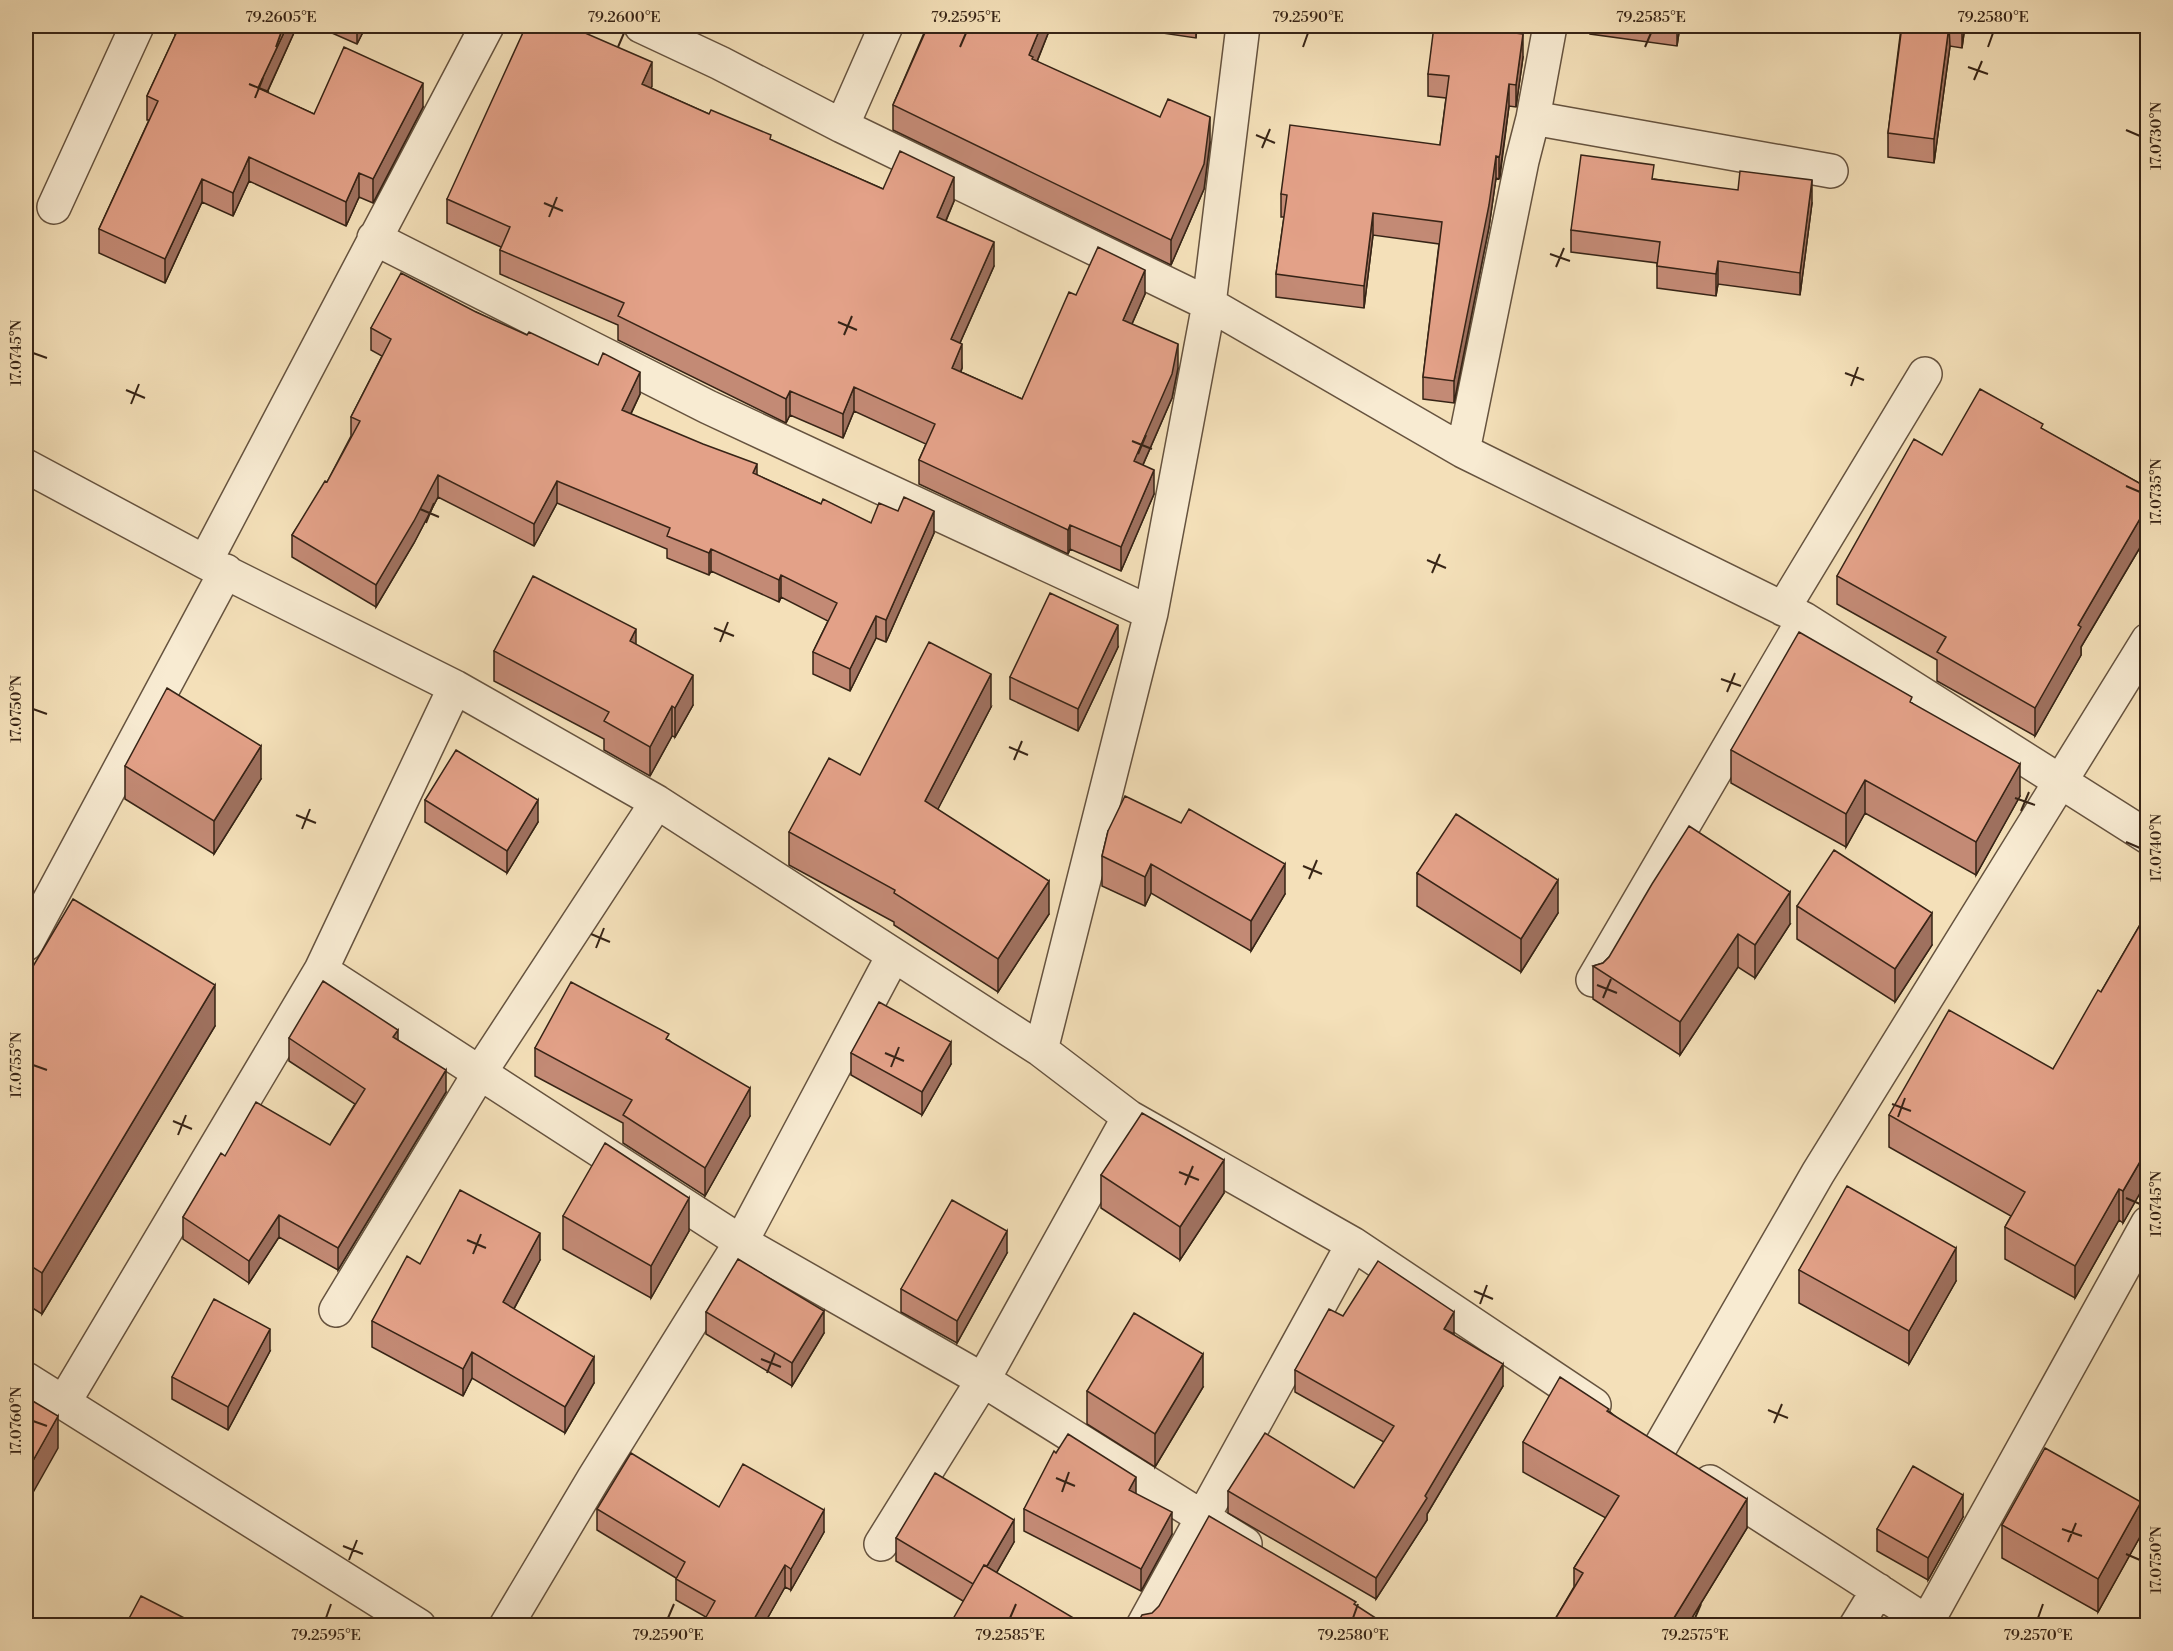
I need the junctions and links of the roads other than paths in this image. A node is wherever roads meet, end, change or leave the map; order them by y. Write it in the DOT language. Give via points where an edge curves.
graph roads {
  1 [pos="137,26"];
  2 [pos="487,26"];
  3 [pos="641,26"];
  4 [pos="886,26"];
  5 [pos="1243,26"];
  6 [pos="1550,26"];
  7 [pos="1533,118"];
  8 [pos="842,126"];
  9 [pos="1832,171"];
  10 [pos="54,207"];
  11 [pos="374,238"];
  12 [pos="1209,304"];
  13 [pos="1925,374"];
  14 [pos="1463,451"];
  15 [pos="26,466"];
  16 [pos="215,566"];
  17 [pos="1151,613"];
  18 [pos="1793,614"];
  19 [pos="2148,640"];
  20 [pos="455,687"];
  21 [pos="2059,780"];
  22 [pos="657,802"];
  23 [pos="2148,837"];
  24 [pos="26,944"];
  25 [pos="893,956"];
  26 [pos="321,970"];
  27 [pos="1593,980"];
  28 [pos="1041,1050"];
  29 [pos="479,1074"];
  30 [pos="1129,1117"];
  31 [pos="2148,1223"];
  32 [pos="741,1242"];
  33 [pos="1353,1244"];
  34 [pos="336,1310"];
  35 [pos="26,1379"];
  36 [pos="983,1380"];
  37 [pos="64,1402"];
  38 [pos="1657,1447"];
  39 [pos="1202,1519"];
  40 [pos="881,1544"];
  41 [pos="1272,1560"];
  42 [pos="1878,1590"];
  43 [pos="1930,1624"];
  44 [pos="419,1626"];
  45 [pos="506,1626"];
  46 [pos="1143,1626"];
  47 [pos="1856,1626"];
  1 -- 10 [label="street"];
  2 -- 11 [label="street"];
  3 -- 8 [label="street"];
  4 -- 8 [label="street"];
  5 -- 12 [label="street"];
  6 -- 7 [label="street"];
  7 -- 9 [label="street"];
  7 -- 14 [label="street"];
  8 -- 12 [label="street"];
  11 -- 16 [label="street"];
  11 -- 17 [label="street" via="708,407"];
  12 -- 14 [label="street"];
  12 -- 17 [label="street"];
  13 -- 18 [label="street"];
  14 -- 18 [label="street"];
  15 -- 16 [label="street"];
  16 -- 20 [label="street"];
  16 -- 24 [label="street"];
  17 -- 28 [label="street"];
  18 -- 21 [label="street"];
  18 -- 27 [label="street"];
  19 -- 21 [label="street"];
  20 -- 22 [label="street"];
  20 -- 26 [label="street"];
  21 -- 23 [label="street"];
  21 -- 38 [label="street" via="1818,1173"];
  22 -- 25 [label="street"];
  22 -- 29 [label="street"];
  25 -- 28 [label="street"];
  25 -- 32 [label="street"];
  26 -- 29 [label="street"];
  26 -- 37 [label="street"];
  28 -- 30 [label="street"];
  29 -- 32 [label="street"];
  29 -- 34 [label="street"];
  30 -- 33 [label="street"];
  30 -- 36 [label="street"];
  31 -- 43 [label="street"];
  32 -- 36 [label="street"];
  32 -- 45 [label="street"];
  33 -- 38 [label="street"];
  33 -- 39 [label="street"];
  35 -- 37 [label="street"];
  36 -- 39 [label="street"];
  36 -- 40 [label="street"];
  37 -- 44 [label="street"];
  38 -- 42 [label="street"];
  39 -- 41 [label="street"];
  39 -- 46 [label="street"];
  42 -- 43 [label="street"];
  42 -- 47 [label="street"];
}
